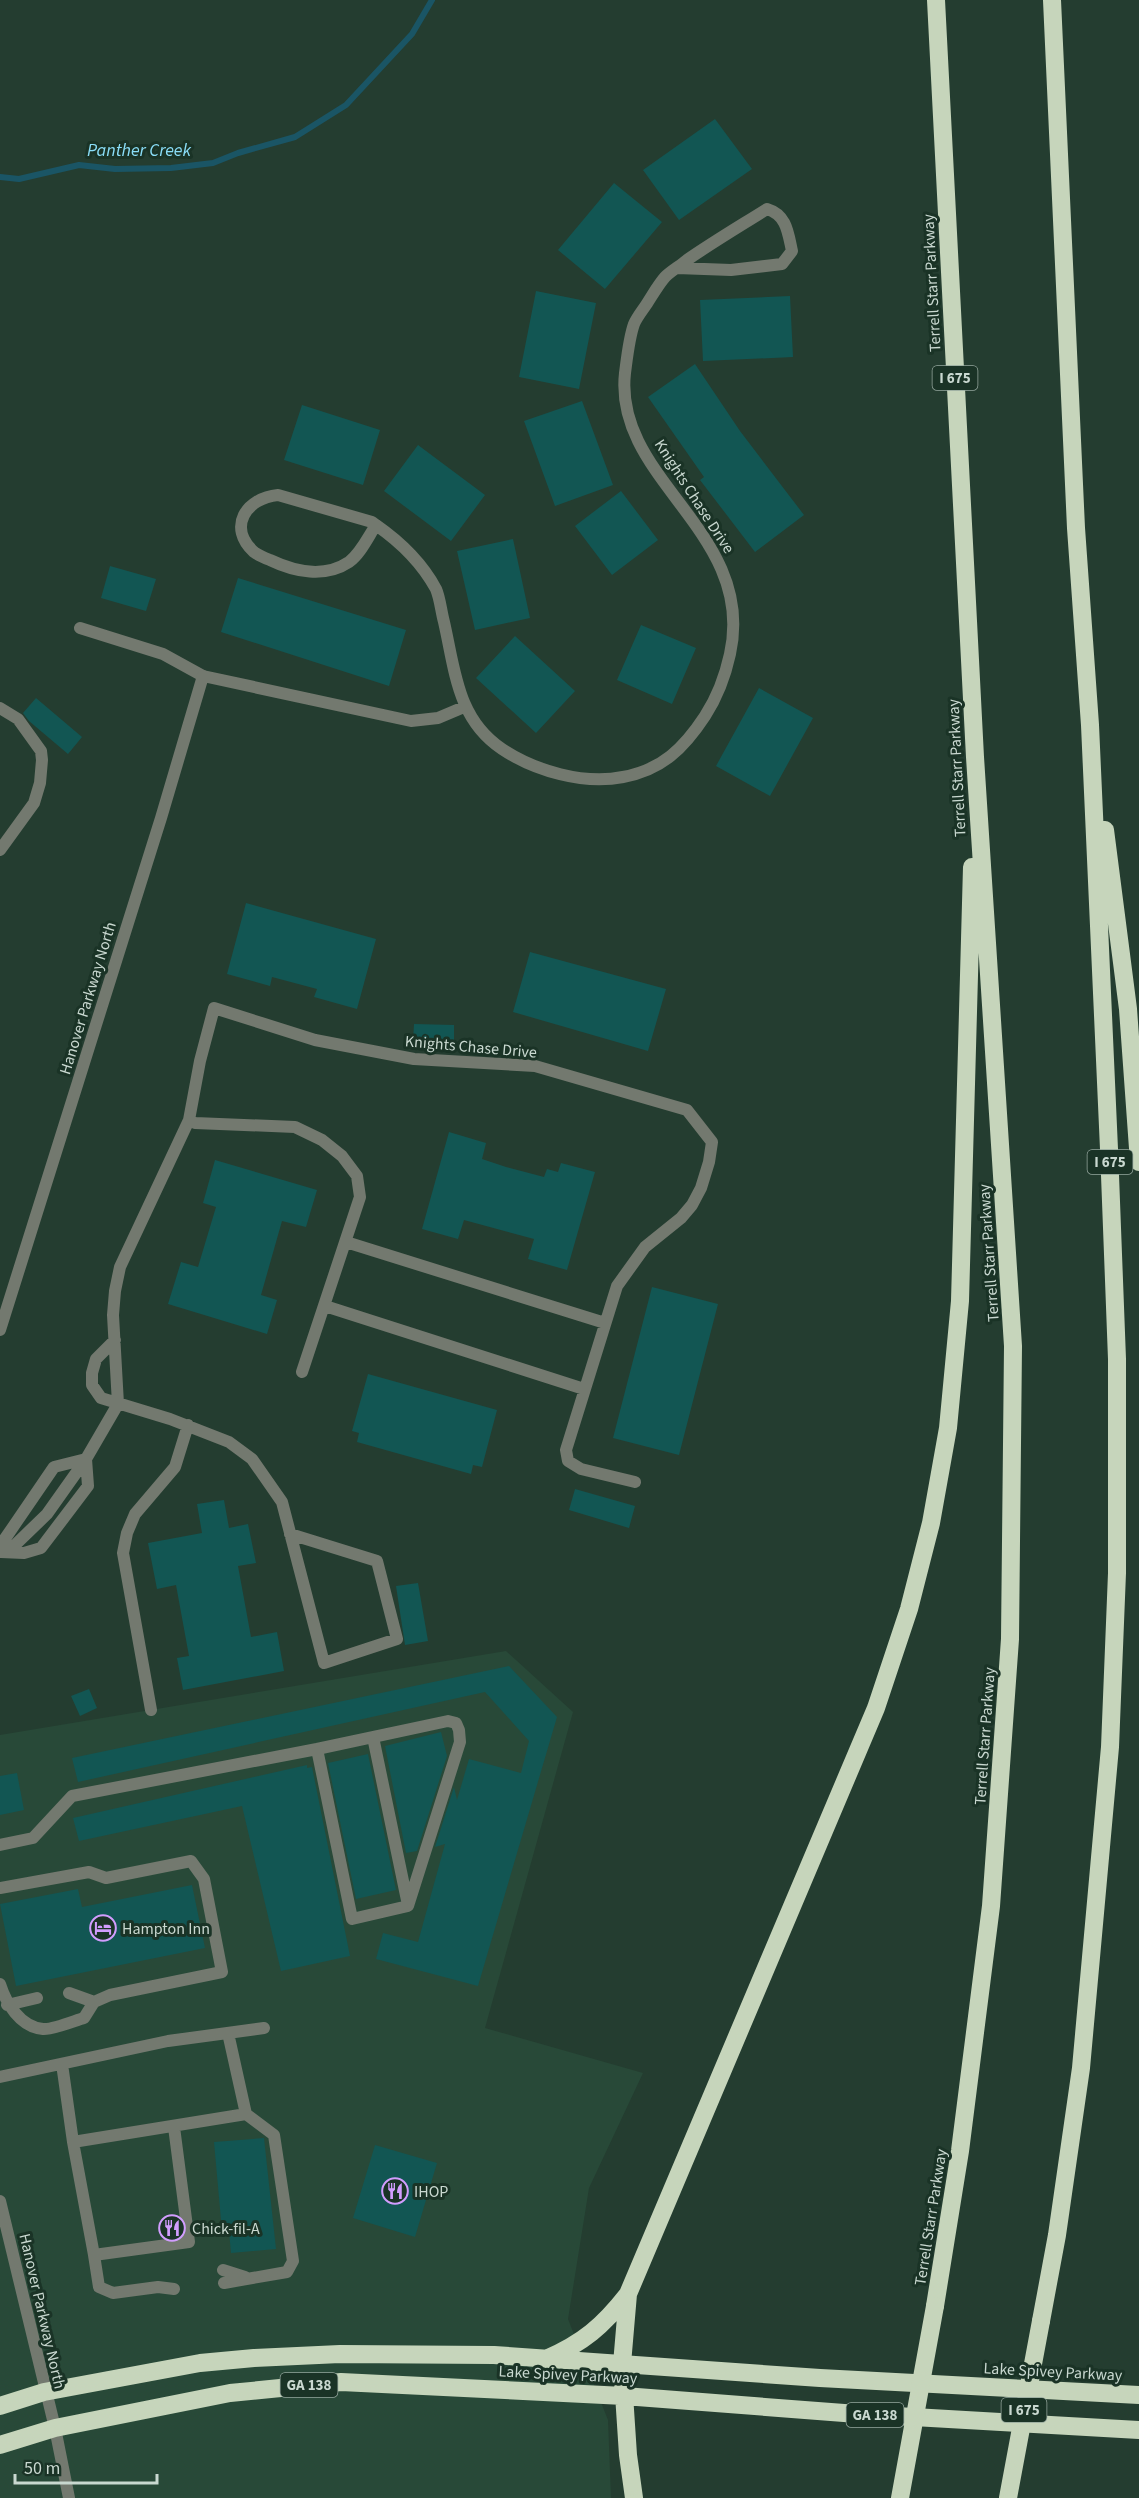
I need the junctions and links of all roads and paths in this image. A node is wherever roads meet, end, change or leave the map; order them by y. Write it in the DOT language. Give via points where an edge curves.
graph roads {
  1 [pos="936,0"];
  2 [pos="1052,0"];
  3 [pos="677,268"];
  4 [pos="376,525"];
  5 [pos="80,628"];
  6 [pos="202,676"];
  7 [pos="464,707"];
  8 [pos="0,708"];
  9 [pos="1090,725"];
  10 [pos="975,757"];
  11 [pos="0,850"];
  12 [pos="189,1120"];
  13 [pos="1139,1162"];
  14 [pos="346,1242"];
  15 [pos="325,1306"];
  16 [pos="605,1323"];
  17 [pos="0,1330"];
  18 [pos="115,1340"];
  19 [pos="302,1372"];
  20 [pos="584,1389"];
  21 [pos="118,1404"];
  22 [pos="189,1425"];
  23 [pos="86,1459"];
  24 [pos="635,1482"];
  25 [pos="47,1514"];
  26 [pos="60,1523"];
  27 [pos="290,1534"];
  28 [pos="0,1549"];
  29 [pos="151,1710"];
  30 [pos="373,1737"];
  31 [pos="317,1749"];
  32 [pos="0,1845"];
  33 [pos="0,1888"];
  34 [pos="408,1906"];
  35 [pos="0,1984"];
  36 [pos="69,1993"];
  37 [pos="37,1998"];
  38 [pos="94,2002"];
  39 [pos="7,2005"];
  40 [pos="264,2028"];
  41 [pos="228,2032"];
  42 [pos="62,2064"];
  43 [pos="0,2077"];
  44 [pos="246,2114"];
  45 [pos="174,2127"];
  46 [pos="73,2142"];
  47 [pos="0,2201"];
  48 [pos="94,2255"];
  49 [pos="224,2276"];
  50 [pos="173,2283"];
  51 [pos="628,2294"];
  52 [pos="546,2359"];
  53 [pos="621,2364"];
  54 [pos="45,2392"];
  55 [pos="1139,2396"];
  56 [pos="624,2397"];
  57 [pos="0,2406"];
  58 [pos="55,2428"];
  59 [pos="1139,2430"];
  60 [pos="0,2445"];
  61 [pos="69,2498"];
  62 [pos="634,2498"];
  63 [pos="900,2498"];
  64 [pos="1008,2498"];
  1 -- 10 [label="highway, Terrell Starr Parkway / I 675"];
  2 -- 9 [label="highway, I 675" via="1076,528"];
  3 -- 3 [label="street, Knights Chase Drive" via="731,270 782,264 792,251 786,225 776,212 767,209"];
  3 -- 7 [label="street, Knights Chase Drive" via="665,276 634,323 623,398 655,469 703,533 723,570 732,596 734,622 723,685 693,734 673,754 651,770 602,781 525,763 475,726"];
  4 -- 4 [label="street, Knights Chase Drive" via="278,495 264,496 249,506 241,522 242,535 254,552 280,565 322,573 351,560"];
  4 -- 7 [label="street, Knights Chase Drive" via="400,542 436,590"];
  5 -- 6 [label="street" via="163,654"];
  6 -- 7 [label="street" via="411,721 438,718"];
  6 -- 17 [label="street, Hanover Parkway North"];
  8 -- 11 [label="street" via="18,719 41,752 42,760 34,803"];
  9 -- 13 [label="highway" via="1128,1010"];
  9 -- 64 [label="highway, I 675, bridge" via="1117,1359 1117,1573 1110,1758 1081,2068 1057,2235"];
  10 -- 51 [label="highway" via="960,1301 948,1428 931,1523 909,1609 876,1708"];
  10 -- 63 [label="highway, Terrell Starr Parkway / I 675, bridge" via="1013,1346 1010,1638 982,1995 935,2306"];
  12 -- 14 [label="street" via="295,1128 322,1140 342,1156 357,1176 360,1197"];
  12 -- 16 [label="street, Knights Chase Drive" via="214,1008 315,1040 414,1059 535,1066 687,1110 712,1142 701,1188 681,1218 645,1247 617,1286"];
  12 -- 18 [label="street, Knights Chase Drive" via="120,1267 115,1292"];
  14 -- 15 [label="street"];
  14 -- 16 [label="street"];
  15 -- 19 [label="street"];
  15 -- 20 [label="street"];
  16 -- 20 [label="street, Knights Chase Drive"];
  18 -- 21 [label="street, Knights Chase Drive"];
  18 -- 21 [label="street" via="96,1359 92,1385 101,1398"];
  20 -- 24 [label="street, Knights Chase Drive" via="566,1450 568,1461 581,1469"];
  21 -- 22 [label="street"];
  21 -- 23 [label="street"];
  22 -- 27 [label="street" via="229,1442 252,1459 282,1502"];
  22 -- 29 [label="street" via="175,1467 135,1514 123,1553"];
  23 -- 25 [label="street"];
  23 -- 26 [label="street" via="88,1486"];
  23 -- 28 [label="street" via="54,1467"];
  25 -- 26 [label="street"];
  25 -- 28 [label="street" via="15,1545"];
  26 -- 28 [label="street" via="41,1548 24,1553"];
  27 -- 27 [label="street" via="377,1562 398,1639 324,1663"];
  30 -- 31 [label="street"];
  30 -- 34 [label="street"];
  30 -- 34 [label="street" via="448,1721 456,1723 459,1730 460,1742"];
  31 -- 32 [label="street" via="72,1796 33,1838"];
  31 -- 34 [label="street" via="352,1919"];
  33 -- 38 [label="street" via="89,1872 106,1878 191,1861 204,1879 222,1972 110,1995"];
  35 -- 39 [label="street"];
  36 -- 38 [label="street"];
  37 -- 39 [label="street"];
  38 -- 39 [label="street" via="84,2018 44,2029 26,2022"];
  40 -- 41 [label="street"];
  41 -- 42 [label="street"];
  41 -- 44 [label="street"];
  42 -- 43 [label="street"];
  42 -- 46 [label="street"];
  44 -- 45 [label="street"];
  44 -- 49 [label="street" via="274,2135 293,2261 287,2272 250,2279"];
  45 -- 46 [label="street"];
  45 -- 48 [label="street" via="189,2242"];
  46 -- 48 [label="street"];
  47 -- 54 [label="street, Hanover Parkway North"];
  48 -- 50 [label="street" via="99,2287 112,2293"];
  51 -- 52 [label="highway" via="603,2324 581,2342"];
  51 -- 53 [label="highway"];
  52 -- 53 [label="highway, Lake Spivey Parkway / GA 138"];
  52 -- 54 [label="highway, Lake Spivey Parkway / GA 138" via="340,2354 254,2358 200,2363"];
  53 -- 55 [label="highway, Lake Spivey Parkway / GA 138"];
  53 -- 56 [label="highway"];
  54 -- 57 [label="highway, Lake Spivey Parkway / GA 138"];
  54 -- 58 [label="street, Hanover Parkway North"];
  56 -- 58 [label="highway, Lake Spivey Parkway / GA 138" via="341,2382 230,2393"];
  56 -- 59 [label="highway, Lake Spivey Parkway / GA 138"];
  56 -- 62 [label="highway"];
  58 -- 60 [label="highway, Lake Spivey Parkway / GA 138"];
  58 -- 61 [label="street, Hanover Parkway North"];
}
